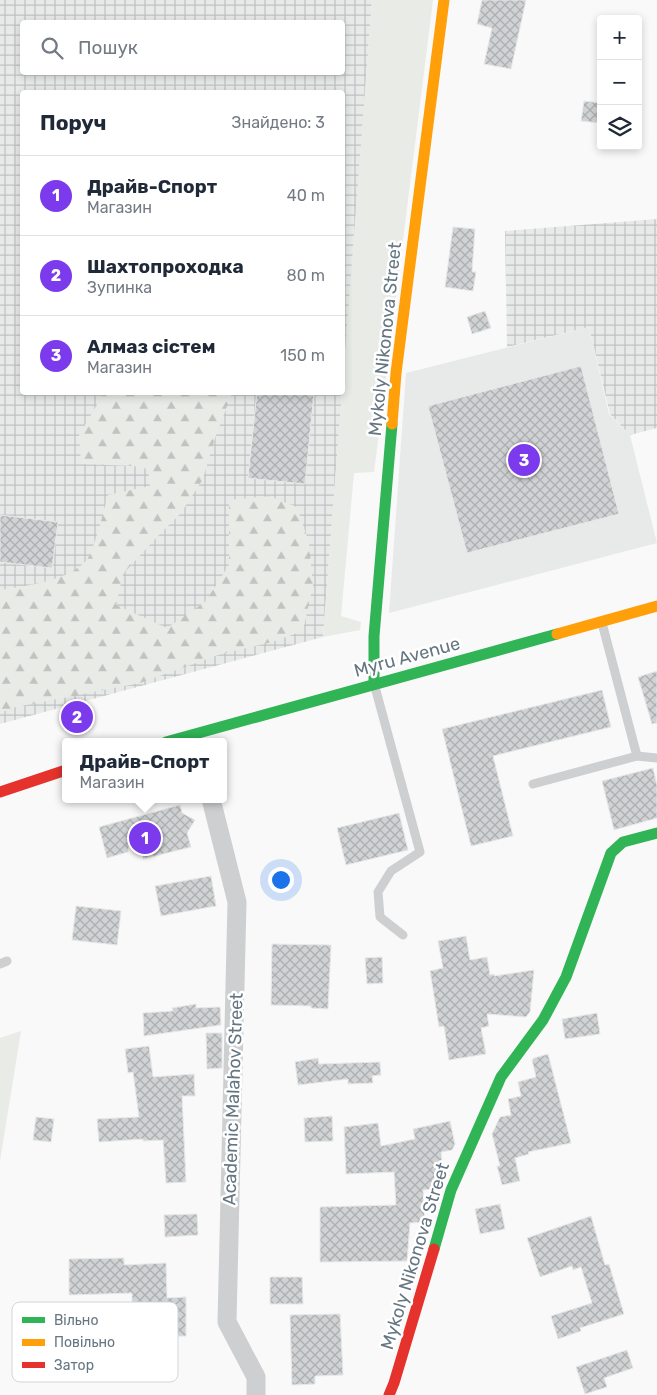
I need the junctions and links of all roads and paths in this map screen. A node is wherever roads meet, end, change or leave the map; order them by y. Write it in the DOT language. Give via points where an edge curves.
graph roads {
  1 [pos="444,0"];
  2 [pos="657,606"];
  3 [pos="602,621"];
  4 [pos="374,684"];
  5 [pos="196,738"];
  6 [pos="637,756"];
  7 [pos="657,758"];
  8 [pos="62,771"];
  9 [pos="533,784"];
  10 [pos="0,792"];
  11 [pos="212,803"];
  12 [pos="657,833"];
  13 [pos="402,935"];
  14 [pos="256,1395"];
  15 [pos="389,1395"];
  1 -- 4 [label="street, Mykoly Nikonova Street" via="396,373 374,636"];
  2 -- 3 [label="street, Myru Avenue"];
  3 -- 4 [label="street, Myru Avenue"];
  3 -- 6 [label="lane"];
  4 -- 5 [label="street, Myru Avenue"];
  4 -- 13 [label="lane" via="420,852 391,870 378,892 380,917"];
  6 -- 7 [label="lane"];
  6 -- 9 [label="lane"];
  8 -- 10 [label="street"];
  11 -- 14 [label="street, Academic Malahov Street" via="237,902 227,1322 256,1377"];
  12 -- 15 [label="street, Mykoly Nikonova Street" via="623,842 610,853 566,977 543,1020 501,1077 451,1190"];
}
